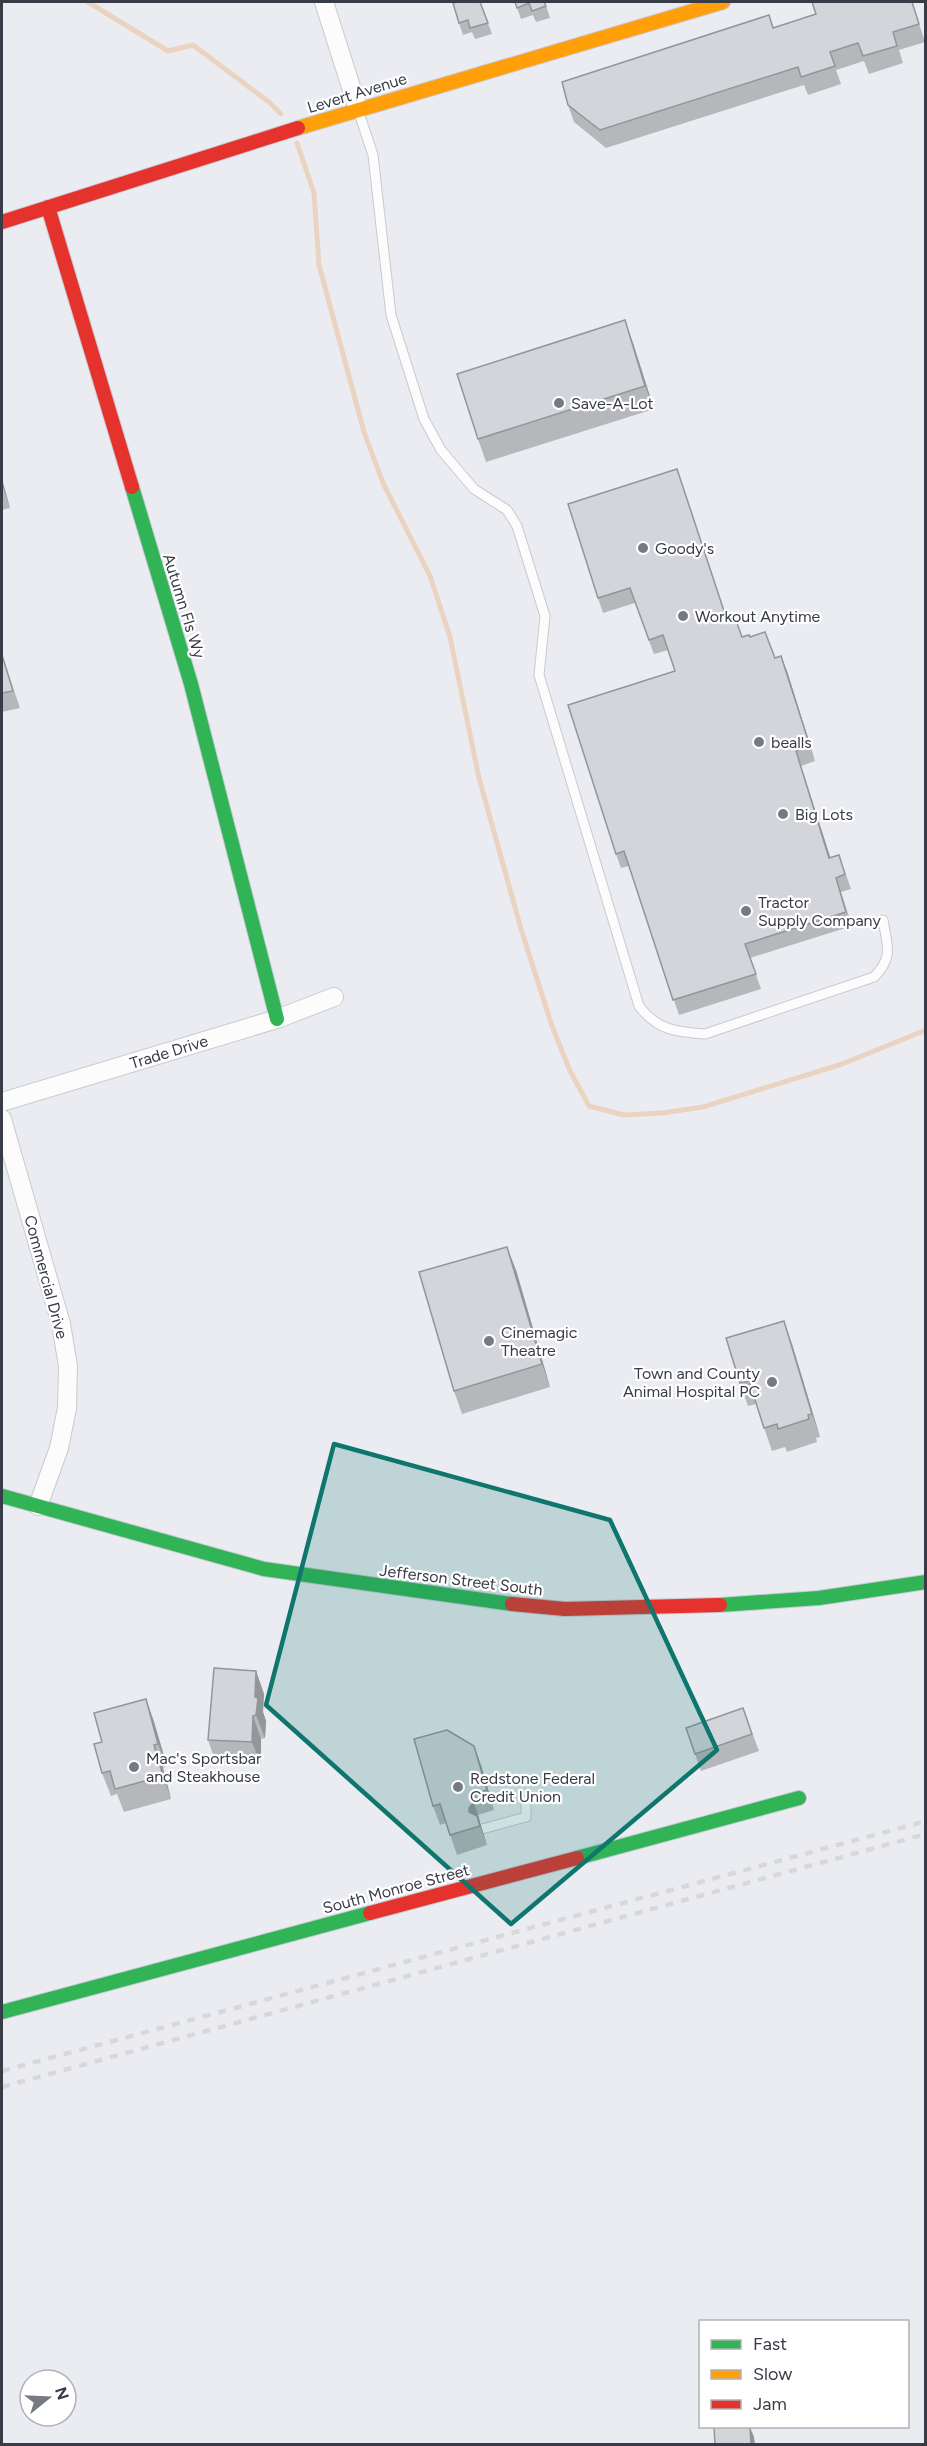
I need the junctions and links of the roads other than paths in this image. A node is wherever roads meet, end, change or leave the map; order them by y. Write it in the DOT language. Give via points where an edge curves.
graph roads {
  1 [pos="324,2"];
  2 [pos="723,2"];
  3 [pos="358,109"];
  4 [pos="48,207"];
  5 [pos="2,222"];
  6 [pos="883,920"];
  7 [pos="334,997"];
  8 [pos="277,1019"];
  9 [pos="2,1102"];
  10 [pos="2,1119"];
  11 [pos="2,1496"];
  12 [pos="38,1506"];
  13 [pos="926,1582"];
  14 [pos="526,1794"];
  15 [pos="799,1798"];
  16 [pos="482,1829"];
  17 [pos="2,2012"];
  1 -- 3 [label="street"];
  2 -- 3 [label="street, Levert Avenue"];
  3 -- 4 [label="street, Levert Avenue"];
  3 -- 6 [label="lane" via="373,155 391,315 424,419 441,450 474,489 507,510 518,526 545,616 539,675 639,1006 650,1021 679,1033 705,1035 874,977 885,966 888,951"];
  4 -- 5 [label="street, Levert Avenue"];
  4 -- 8 [label="street, Autumn Fls Wy" via="191,684"];
  7 -- 8 [label="street, Trade Drive"];
  8 -- 9 [label="street, Trade Drive"];
  10 -- 12 [label="street, Commercial Drive" via="61,1324 68,1366 67,1408 59,1448"];
  11 -- 12 [label="street, Jefferson Street South"];
  12 -- 13 [label="street, Jefferson Street South" via="264,1569 463,1599 565,1609 819,1598"];
  14 -- 16 [label="lane" via="526,1817"];
  15 -- 17 [label="street, South Monroe Street"];
}
